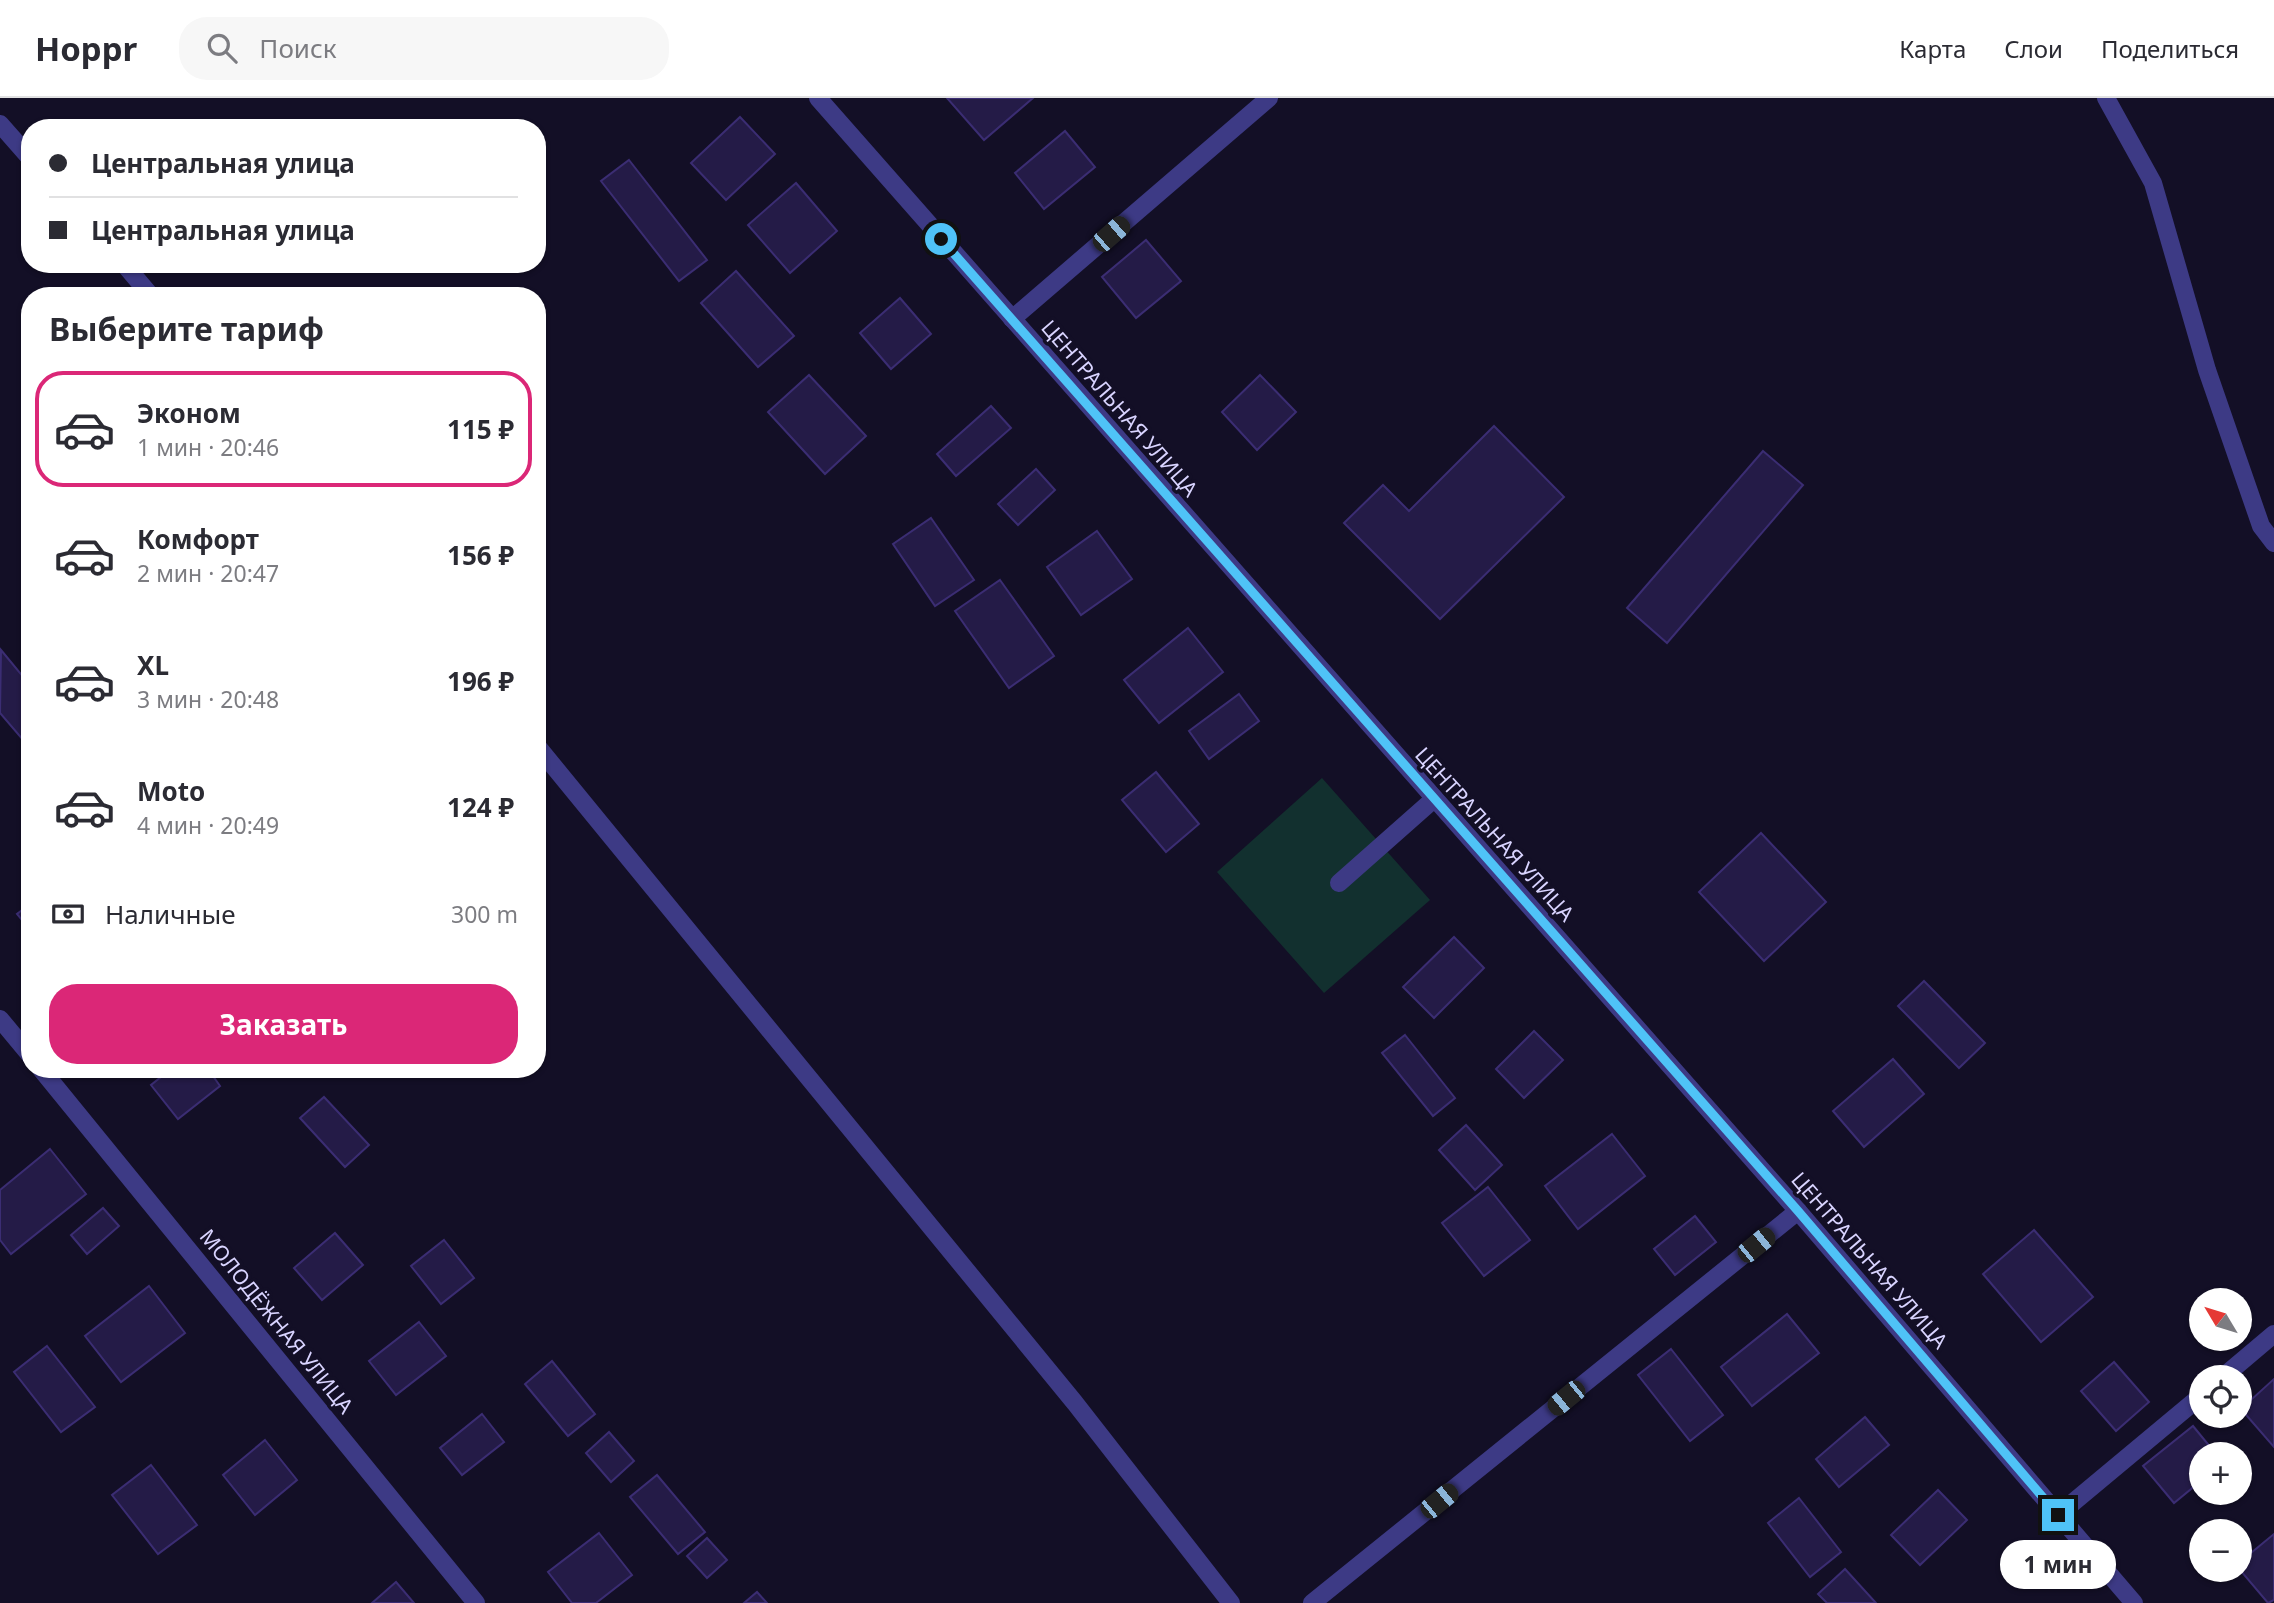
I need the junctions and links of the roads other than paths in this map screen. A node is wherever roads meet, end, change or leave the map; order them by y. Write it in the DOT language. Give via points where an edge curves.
graph roads {
  1 [pos="818,98"];
  2 [pos="1269,98"];
  3 [pos="2106,98"];
  4 [pos="0,124"];
  5 [pos="21,148"];
  6 [pos="132,273"];
  7 [pos="144,287"];
  8 [pos="1012,319"];
  9 [pos="2274,543"];
  10 [pos="546,758"];
  11 [pos="1434,799"];
  12 [pos="1339,883"];
  13 [pos="0,1019"];
  14 [pos="21,1044"];
  15 [pos="48,1078"];
  16 [pos="1798,1211"];
  17 [pos="2274,1334"];
  18 [pos="2237,1365"];
  19 [pos="2189,1406"];
  20 [pos="2058,1515"];
  21 [pos="476,1603"];
  22 [pos="1231,1603"];
  23 [pos="1312,1603"];
  24 [pos="2133,1603"];
  1 -- 8 [label="street, ЦЕНТРАЛЬНАЯ УЛИЦА"];
  2 -- 8 [label="street"];
  3 -- 9 [label="street" via="2153,183 2212,383 2261,526"];
  4 -- 5 [label="street"];
  6 -- 7 [label="street"];
  8 -- 11 [label="street, ЦЕНТРАЛЬНАЯ УЛИЦА"];
  10 -- 22 [label="street" via="1075,1403"];
  11 -- 12 [label="street"];
  11 -- 16 [label="street, ЦЕНТРАЛЬНАЯ УЛИЦА"];
  13 -- 14 [label="street"];
  15 -- 21 [label="street, МОЛОДЁЖНАЯ УЛИЦА"];
  16 -- 20 [label="street, ЦЕНТРАЛЬНАЯ УЛИЦА"];
  16 -- 23 [label="street"];
  17 -- 18 [label="street"];
  19 -- 20 [label="street"];
  20 -- 24 [label="street, ЦЕНТРАЛЬНАЯ УЛИЦА"];
}
